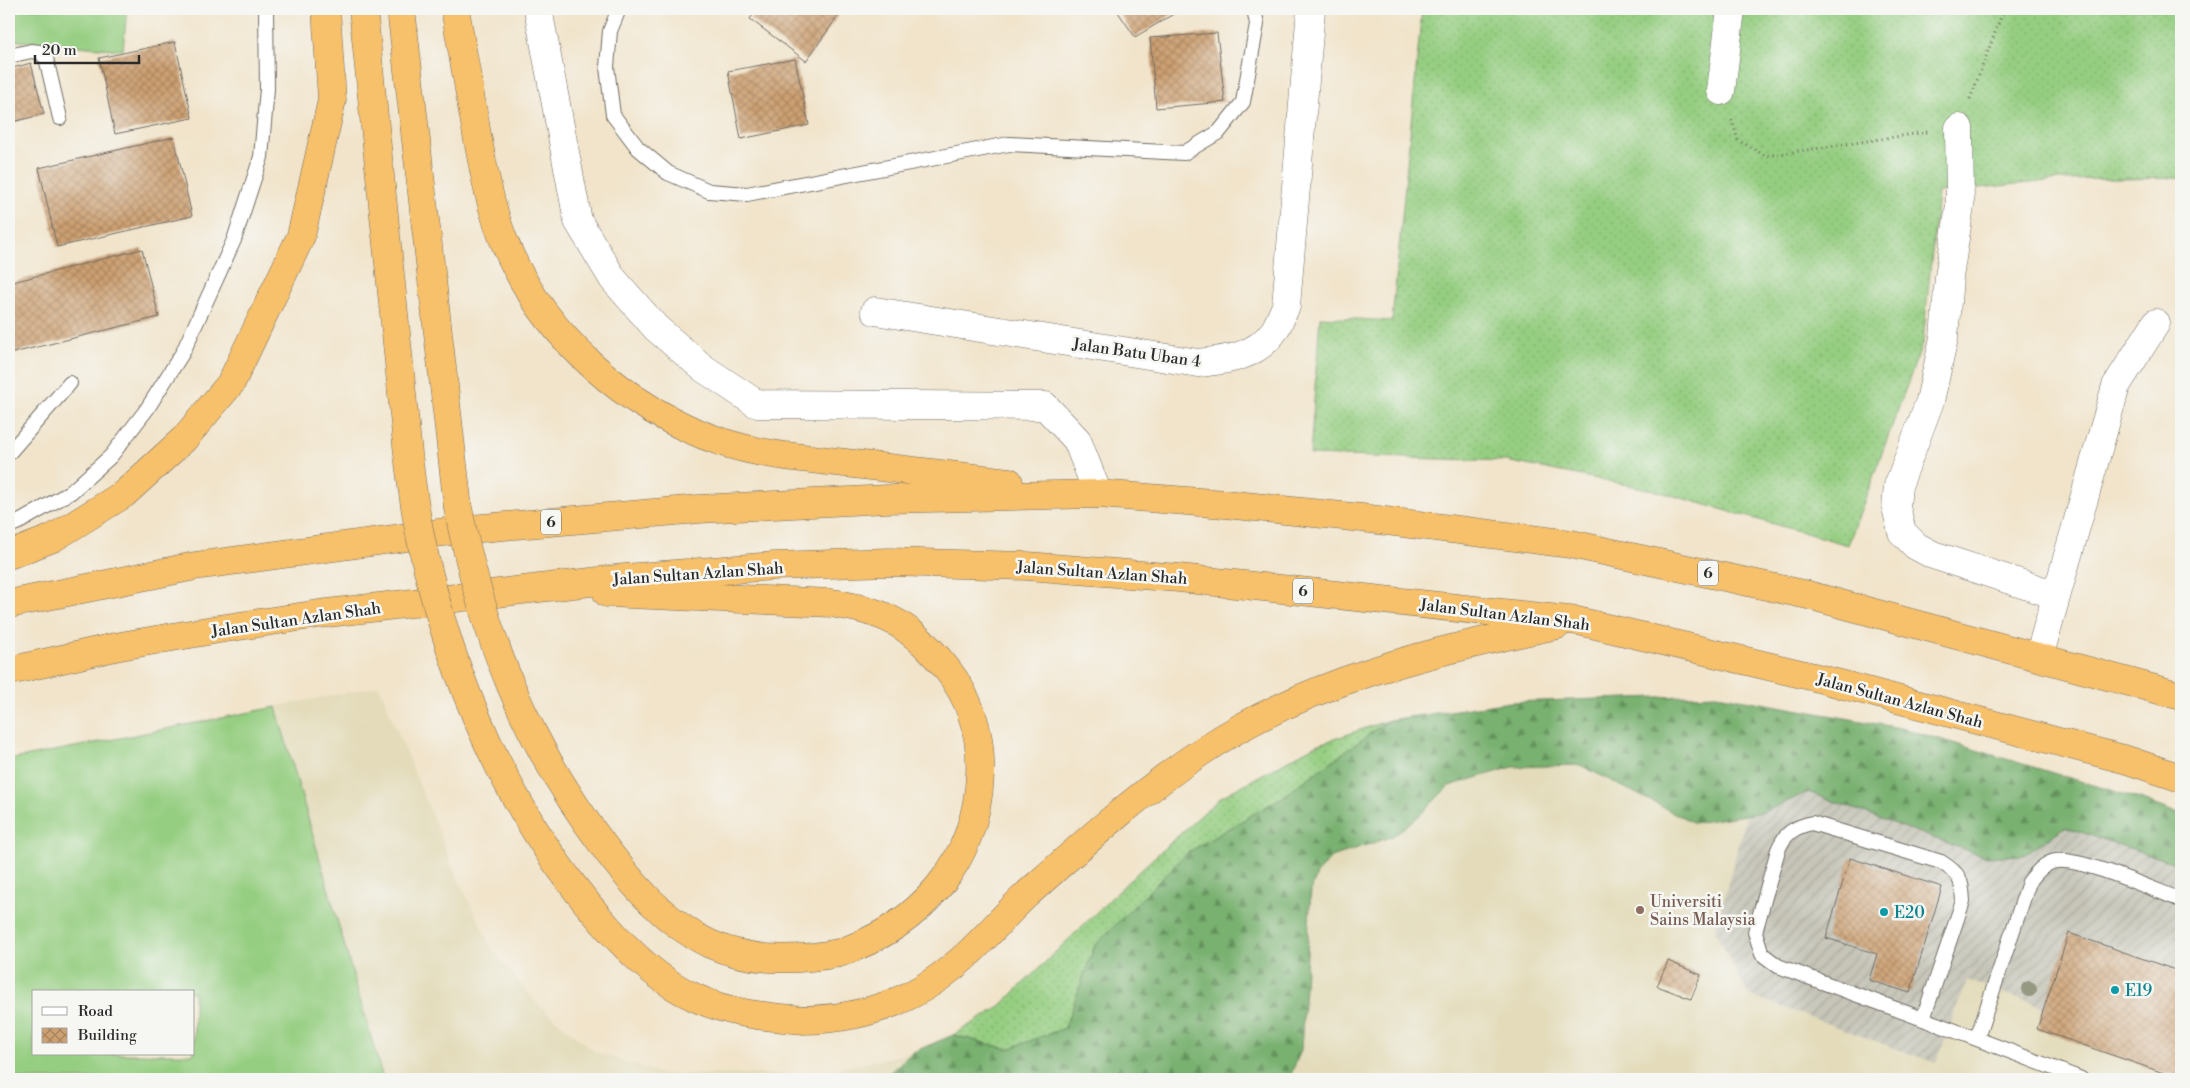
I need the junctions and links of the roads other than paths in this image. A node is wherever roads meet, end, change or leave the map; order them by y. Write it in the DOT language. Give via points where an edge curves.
graph roads {
  1 [pos="266,9"];
  2 [pos="326,9"];
  3 [pos="363,9"];
  4 [pos="401,9"];
  5 [pos="455,9"];
  6 [pos="538,9"];
  7 [pos="619,9"];
  8 [pos="1254,9"];
  9 [pos="1311,9"];
  10 [pos="1731,9"];
  11 [pos="9,56"];
  12 [pos="1721,91"];
  13 [pos="60,118"];
  14 [pos="1959,128"];
  15 [pos="875,311"];
  16 [pos="2156,323"];
  17 [pos="70,383"];
  18 [pos="9,453"];
  19 [pos="1098,494"];
  20 [pos="9,526"];
  21 [pos="9,555"];
  22 [pos="527,589"];
  23 [pos="2056,595"];
  24 [pos="9,604"];
  25 [pos="1578,621"];
  26 [pos="2039,657"];
  27 [pos="9,671"];
  28 [pos="2181,696"];
  29 [pos="2181,778"];
  30 [pos="2181,900"];
  31 [pos="1922,1019"];
  32 [pos="1977,1038"];
  33 [pos="2081,1079"];
  1 -- 20 [label="lane" via="267,90 261,157 234,240 182,352 112,456 71,492"];
  2 -- 21 [label="highway" via="332,100 301,236 231,383 184,439 124,494 53,538"];
  3 -- 25 [label="highway, bridge" via="421,537 465,690 516,799 557,865 587,905 633,954 693,997 733,1011 805,1020 866,1013 899,1001 936,980 968,954 1024,898 1134,802 1201,752 1261,716 1392,664 1475,642"];
  4 -- 22 [label="highway, bridge" via="458,508 467,555 484,617 520,709 566,794 641,892 687,931 711,944 737,952 790,960 840,952 880,936 918,910 949,875 961,855 979,796 981,759 978,730 952,676 938,657 904,628 884,616 832,603"];
  5 -- 19 [label="highway" via="483,166 504,241 537,302 580,355 606,378 652,409 689,428 750,450"];
  6 -- 19 [label="street" via="578,222 613,279 656,328 703,368 757,404 1044,406 1077,440"];
  7 -- 8 [label="lane" via="610,31 607,67 613,115 638,148 668,173 709,191 747,194 1009,144 1184,153 1219,132 1243,102 1256,24"];
  9 -- 15 [label="street, Jalan Batu Uban 4" via="1286,306 1274,331 1258,349 1231,359 1198,363"];
  10 -- 12 [label="street"];
  11 -- 13 [label="lane" via="31,51 40,52 46,58"];
  14 -- 23 [label="street" via="1960,206 1944,338 1930,401 1898,486 1896,507 1902,532 1916,546 1933,555"];
  16 -- 23 [label="street" via="2116,386"];
  17 -- 18 [label="lane"];
  19 -- 24 [label="highway, 6" via="887,498 709,508 459,530 195,566"];
  19 -- 26 [label="highway, 6" via="1362,518 1571,544 1808,595"];
  22 -- 25 [label="highway, Jalan Sultan Azlan Shah / 6" via="765,567 889,562 958,564 1179,578"];
  22 -- 27 [label="highway, Jalan Sultan Azlan Shah / 6" via="219,629"];
  23 -- 26 [label="street"];
  25 -- 29 [label="highway, Jalan Sultan Azlan Shah / 6" via="1814,677 2118,758"];
  26 -- 28 [label="highway, 6"];
  30 -- 32 [label="lane" via="2076,861 2054,861 2039,869 2029,882"];
  31 -- 31 [label="lane" via="1778,966 1762,954 1755,932 1778,850 1783,838 1796,827 1812,823 1941,862 1956,871 1963,901"];
  31 -- 32 [label="lane"];
  32 -- 33 [label="lane"];
}
